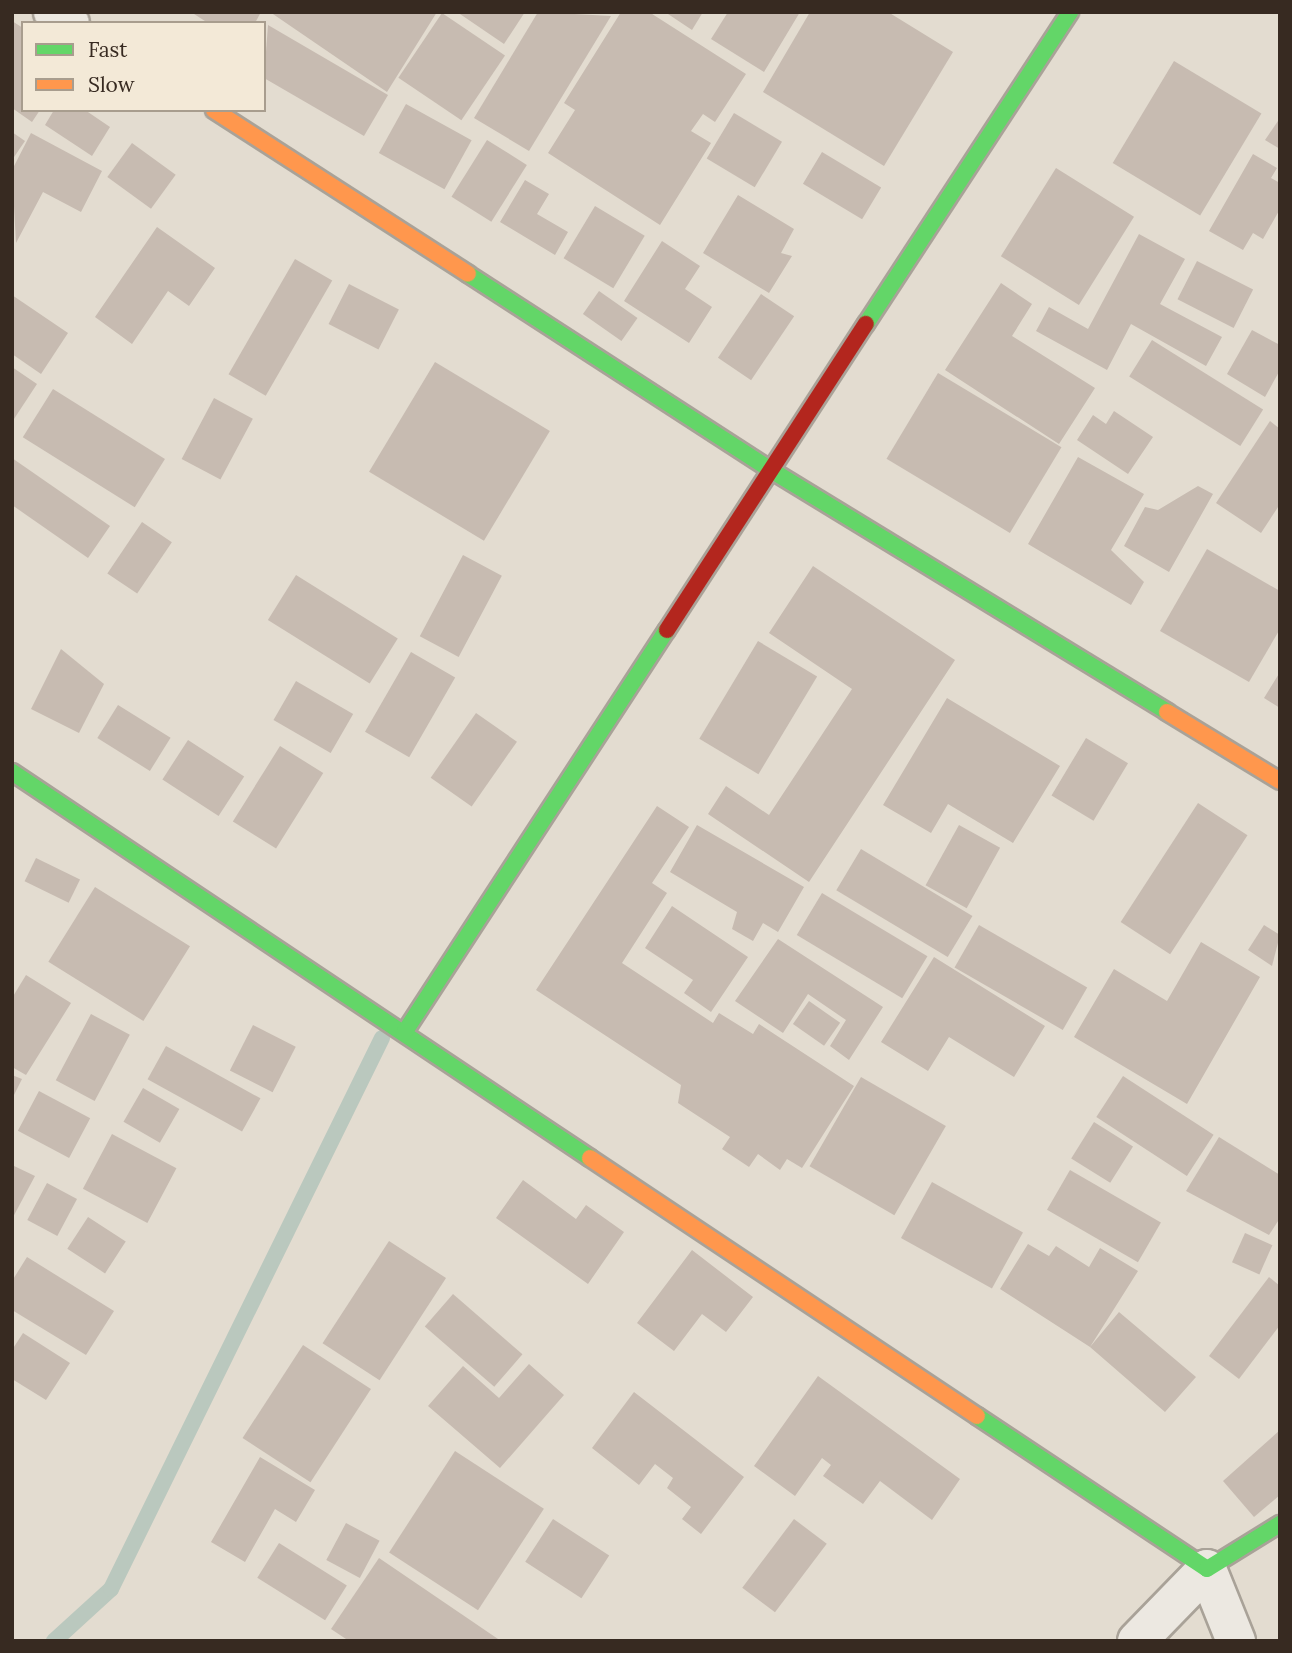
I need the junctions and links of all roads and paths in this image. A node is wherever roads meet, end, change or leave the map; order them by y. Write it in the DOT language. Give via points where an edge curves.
graph roads {
  1 [pos="1070,12"];
  2 [pos="217,112"];
  3 [pos="771,470"];
  4 [pos="12,772"];
  5 [pos="1280,781"];
  6 [pos="404,1033"];
  7 [pos="1280,1524"];
  8 [pos="1207,1569"];
  9 [pos="1136,1641"];
  10 [pos="1236,1641"];
  1 -- 3 [label="street"];
  2 -- 3 [label="street"];
  3 -- 5 [label="street"];
  3 -- 6 [label="street"];
  4 -- 6 [label="street"];
  6 -- 8 [label="street"];
  7 -- 8 [label="street"];
  8 -- 9 [label="street"];
  8 -- 10 [label="street"];
}
